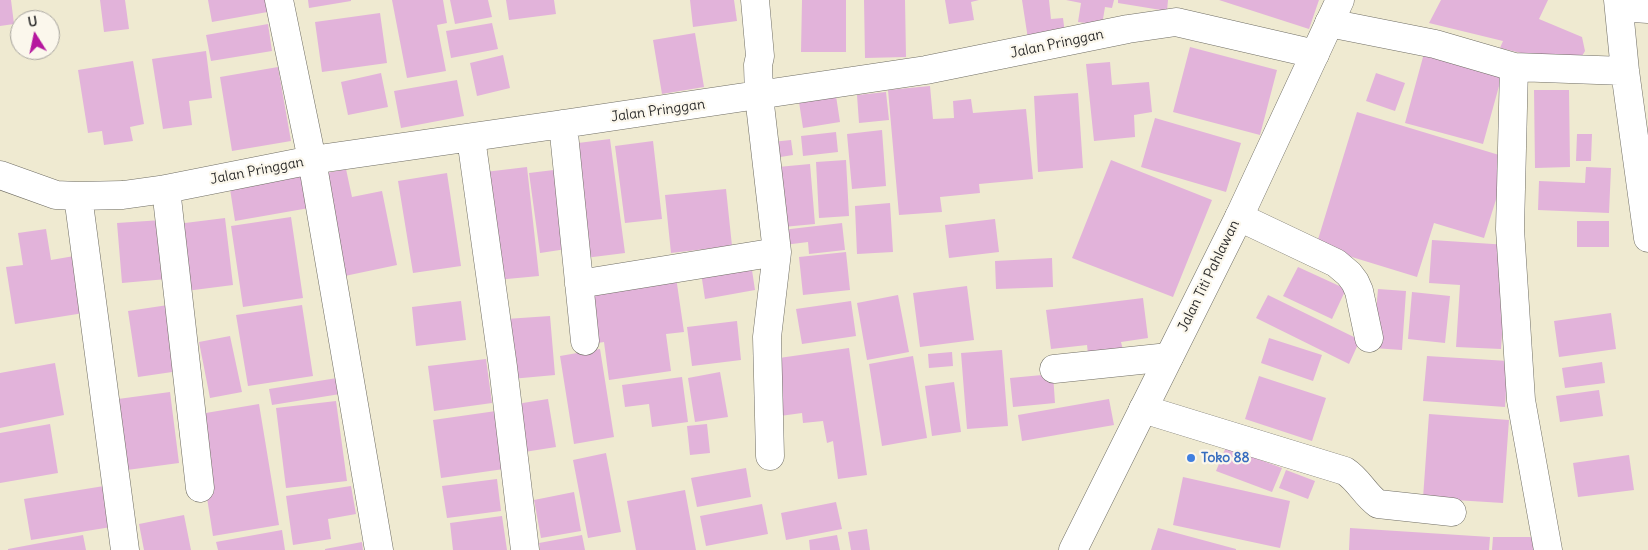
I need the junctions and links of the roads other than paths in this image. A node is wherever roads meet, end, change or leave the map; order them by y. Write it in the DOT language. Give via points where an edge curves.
graph roads {
  1 [pos="278,0"];
  2 [pos="755,0"];
  3 [pos="1619,4"];
  4 [pos="1648,9"];
  5 [pos="1178,11"];
  6 [pos="1334,12"];
  7 [pos="1315,54"];
  8 [pos="1514,67"];
  9 [pos="1625,71"];
  10 [pos="759,96"];
  11 [pos="563,124"];
  12 [pos="471,138"];
  13 [pos="312,160"];
  14 [pos="0,175"];
  15 [pos="166,189"];
  16 [pos="78,196"];
  17 [pos="1239,216"];
  18 [pos="1648,238"];
  19 [pos="778,252"];
  20 [pos="579,284"];
  21 [pos="1369,338"];
  22 [pos="585,341"];
  23 [pos="1170,357"];
  24 [pos="1054,369"];
  25 [pos="1143,409"];
  26 [pos="770,456"];
  27 [pos="200,488"];
  28 [pos="1452,512"];
  29 [pos="125,550"];
  30 [pos="379,550"];
  31 [pos="525,550"];
  32 [pos="1073,550"];
  33 [pos="1548,550"];
  1 -- 13 [label="street"];
  2 -- 10 [label="street" via="760,56"];
  3 -- 4 [label="street"];
  3 -- 9 [label="street"];
  5 -- 7 [label="street, Jalan Pringgan"];
  5 -- 10 [label="street, Jalan Pringgan" via="1128,29 926,70"];
  6 -- 7 [label="street, Jalan Titi Pahlawan"];
  6 -- 8 [label="street"];
  7 -- 17 [label="street, Jalan Titi Pahlawan"];
  8 -- 9 [label="street"];
  8 -- 33 [label="street" via="1510,229 1521,400"];
  9 -- 18 [label="street"];
  10 -- 11 [label="street, Jalan Pringgan"];
  10 -- 19 [label="street"];
  11 -- 12 [label="street, Jalan Pringgan"];
  11 -- 20 [label="street"];
  12 -- 13 [label="street, Jalan Pringgan"];
  12 -- 31 [label="street"];
  13 -- 15 [label="street, Jalan Pringgan"];
  13 -- 30 [label="street"];
  14 -- 16 [label="street, Jalan Pringgan" via="56,195"];
  15 -- 16 [label="street, Jalan Pringgan" via="123,195"];
  15 -- 27 [label="street"];
  16 -- 29 [label="street"];
  17 -- 21 [label="street" via="1336,263 1349,274 1358,291"];
  17 -- 23 [label="street, Jalan Titi Pahlawan"];
  19 -- 20 [label="street"];
  19 -- 26 [label="street" via="767,337"];
  20 -- 22 [label="street"];
  23 -- 24 [label="street"];
  23 -- 25 [label="street, Jalan Titi Pahlawan"];
  25 -- 28 [label="street" via="1345,471 1378,504"];
  25 -- 32 [label="street, Jalan Titi Pahlawan"];
}
